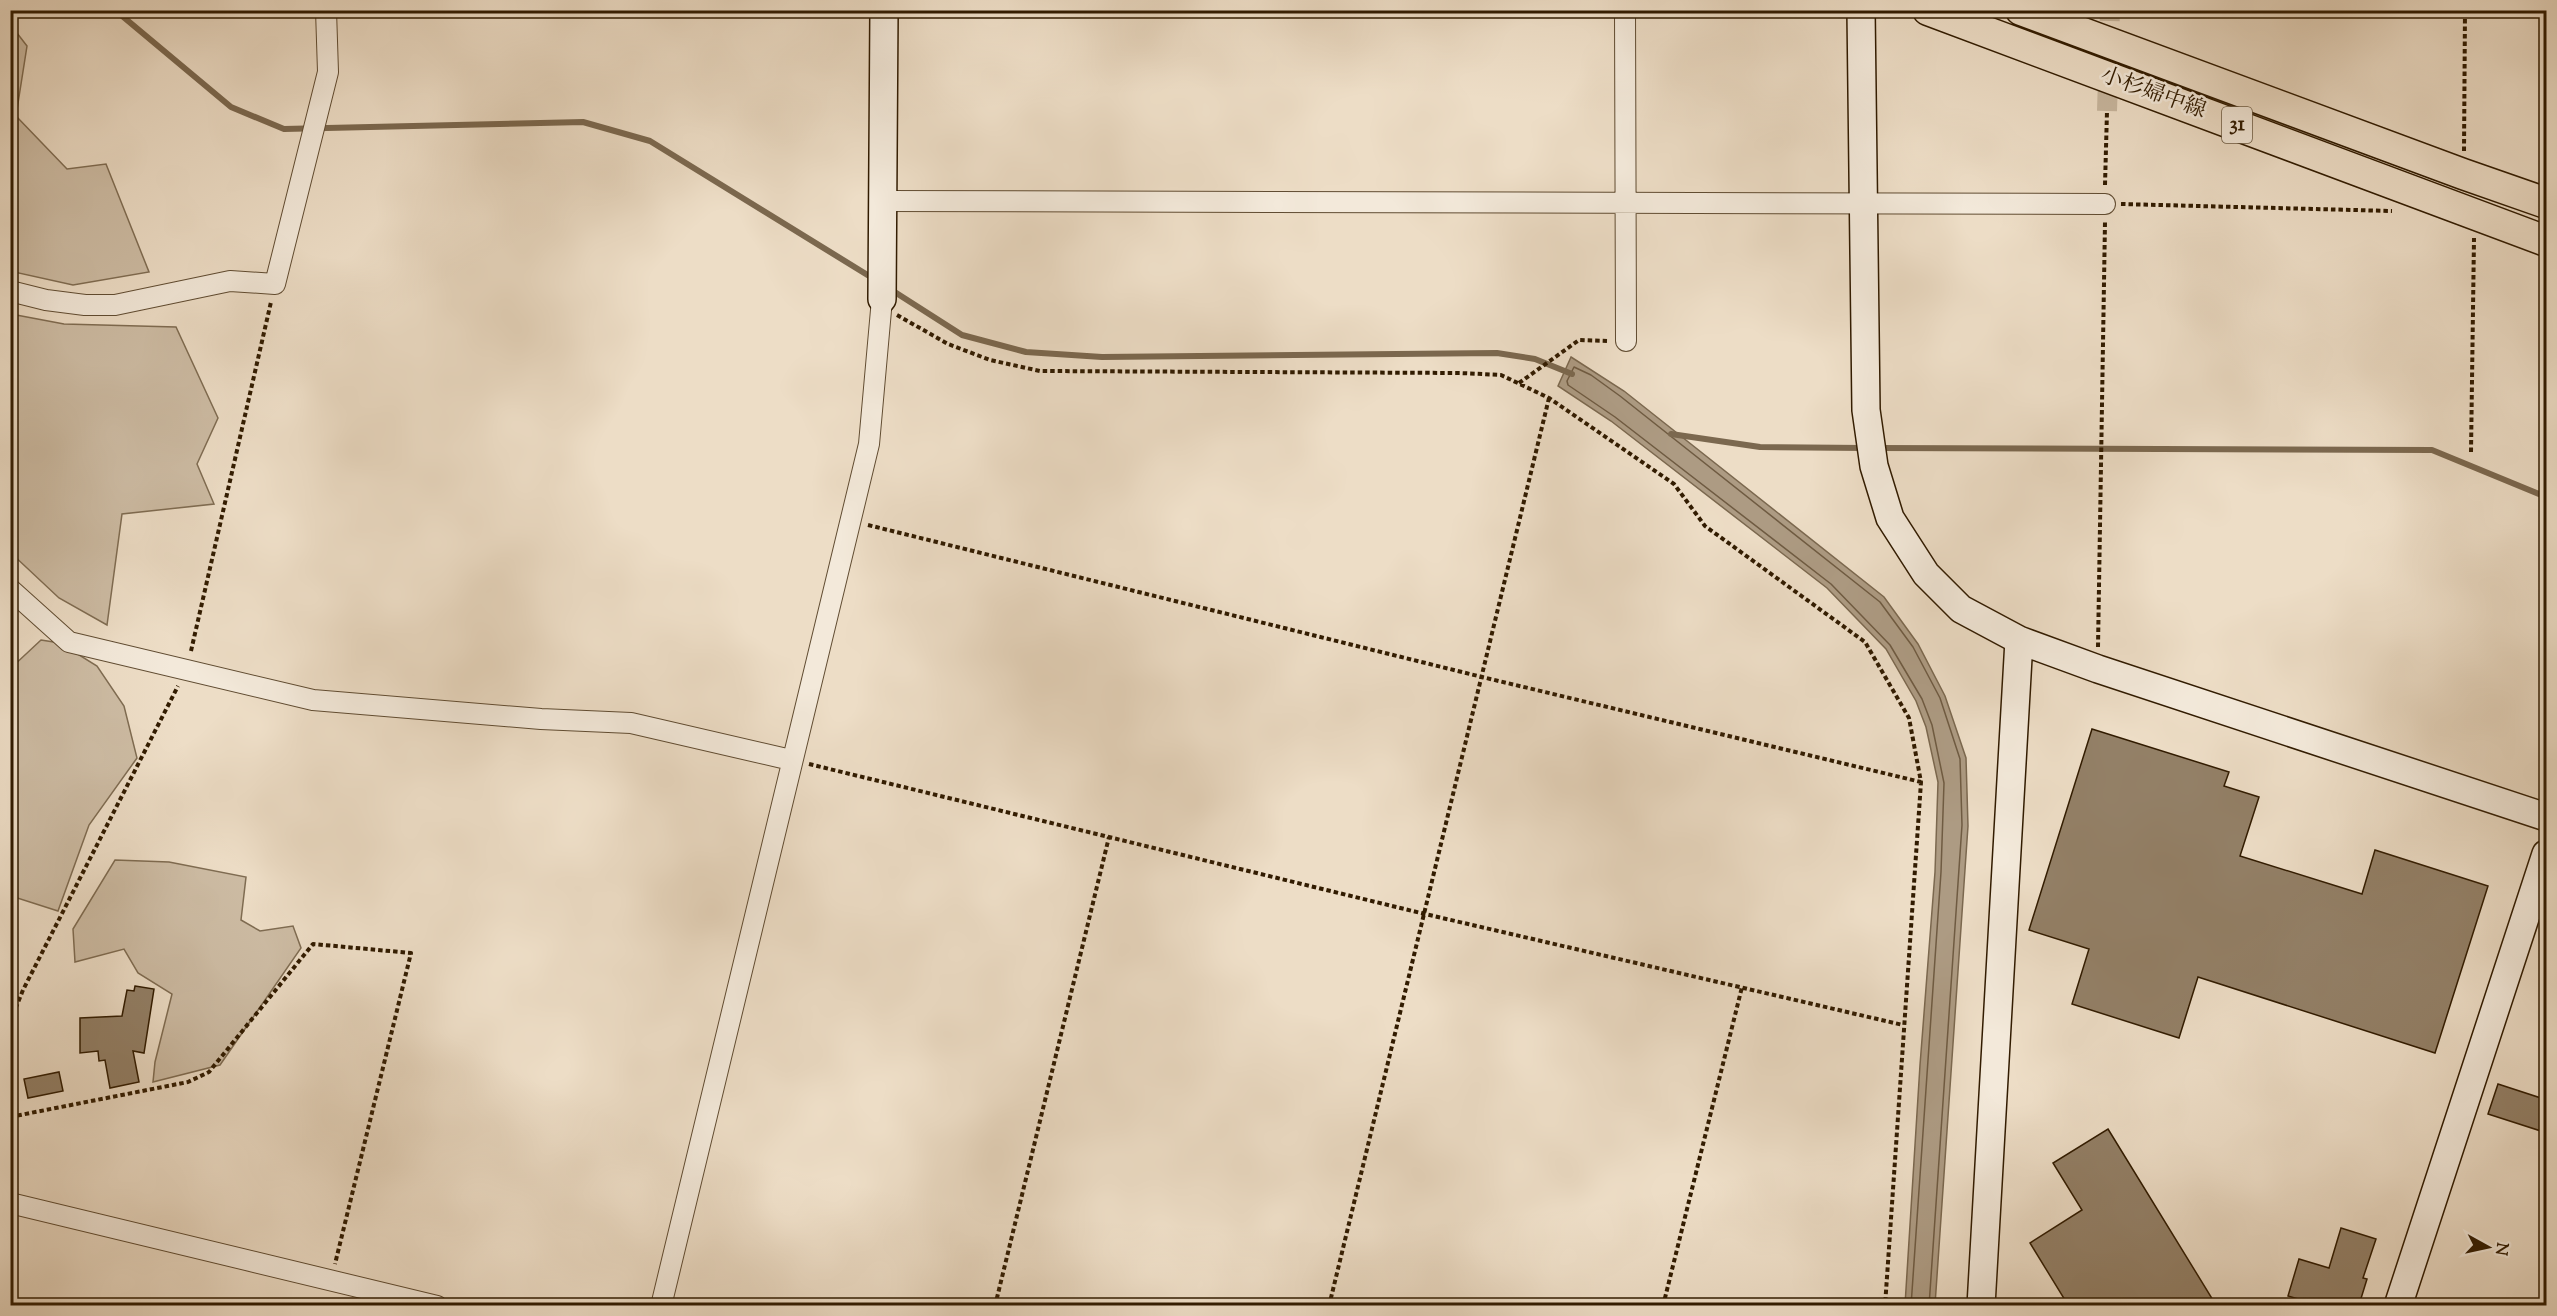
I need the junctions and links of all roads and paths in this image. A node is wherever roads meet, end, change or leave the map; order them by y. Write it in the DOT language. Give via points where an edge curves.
graph roads {
  1 [pos="326,10"];
  2 [pos="884,10"];
  3 [pos="1624,10"];
  4 [pos="1862,10"];
  5 [pos="1928,10"];
  6 [pos="2021,10"];
  7 [pos="2465,10"];
  8 [pos="2107,111"];
  9 [pos="2463,174"];
  10 [pos="882,201"];
  11 [pos="1862,202"];
  12 [pos="1625,203"];
  13 [pos="2547,203"];
  14 [pos="2105,204"];
  15 [pos="2400,211"];
  16 [pos="2474,213"];
  17 [pos="2547,241"];
  18 [pos="10,291"];
  19 [pos="882,303"];
  20 [pos="1626,341"];
  21 [pos="1519,383"];
  22 [pos="1549,398"];
  23 [pos="2470,452"];
  24 [pos="850,520"];
  25 [pos="10,589"];
  26 [pos="2019,640"];
  27 [pos="2098,669"];
  28 [pos="1482,677"];
  29 [pos="791,760"];
  30 [pos="1921,782"];
  31 [pos="2547,818"];
  32 [pos="1109,837"];
  33 [pos="2547,854"];
  34 [pos="1425,914"];
  35 [pos="1742,987"];
  36 [pos="1903,1025"];
  37 [pos="10,1117"];
  38 [pos="10,1203"];
  39 [pos="331,1280"];
  40 [pos="437,1305"];
  41 [pos="661,1305"];
  42 [pos="995,1305"];
  43 [pos="1329,1305"];
  44 [pos="1663,1305"];
  45 [pos="1885,1305"];
  46 [pos="1981,1305"];
  47 [pos="2398,1305"];
  1 -- 18 [label="street" via="328,72 275,284 230,281 115,305 46,300"];
  2 -- 10 [label="street"];
  3 -- 12 [label="street"];
  4 -- 11 [label="street"];
  5 -- 16 [label="main road, 小杉婦中線 / 31"];
  6 -- 9 [label="main road, 小杉婦中線 / 31"];
  7 -- 9 [label="path"];
  8 -- 14 [label="path"];
  9 -- 13 [label="main road, 小杉婦中線 / 31"];
  10 -- 12 [label="street"];
  10 -- 19 [label="street"];
  11 -- 12 [label="street"];
  11 -- 14 [label="street"];
  11 -- 26 [label="street" via="1866,410 1874,466 1890,518 1926,574 1961,609"];
  12 -- 20 [label="street"];
  14 -- 15 [label="path"];
  14 -- 27 [label="path"];
  16 -- 17 [label="main road, 小杉婦中線 / 31"];
  16 -- 23 [label="path"];
  19 -- 21 [label="path" via="948,344 990,360 1040,371 1460,373 1501,375"];
  19 -- 24 [label="street" via="869,444"];
  20 -- 21 [label="path" via="1579,340"];
  21 -- 22 [label="path"];
  22 -- 28 [label="path"];
  22 -- 30 [label="path" via="1674,484 1705,526 1865,642 1909,718"];
  24 -- 28 [label="path"];
  24 -- 29 [label="street"];
  25 -- 29 [label="street" via="69,642 313,700 631,723"];
  26 -- 27 [label="street"];
  26 -- 46 [label="street"];
  27 -- 31 [label="street"];
  28 -- 30 [label="path"];
  28 -- 34 [label="path"];
  29 -- 32 [label="path"];
  29 -- 41 [label="street"];
  30 -- 36 [label="path"];
  32 -- 34 [label="path"];
  32 -- 42 [label="path"];
  33 -- 47 [label="street"];
  34 -- 35 [label="path"];
  34 -- 43 [label="path"];
  35 -- 36 [label="path"];
  35 -- 44 [label="path"];
  36 -- 45 [label="path"];
  37 -- 39 [label="path" via="188,1082 209,1072 313,944 411,953"];
  38 -- 39 [label="street"];
  39 -- 40 [label="street"];
}
